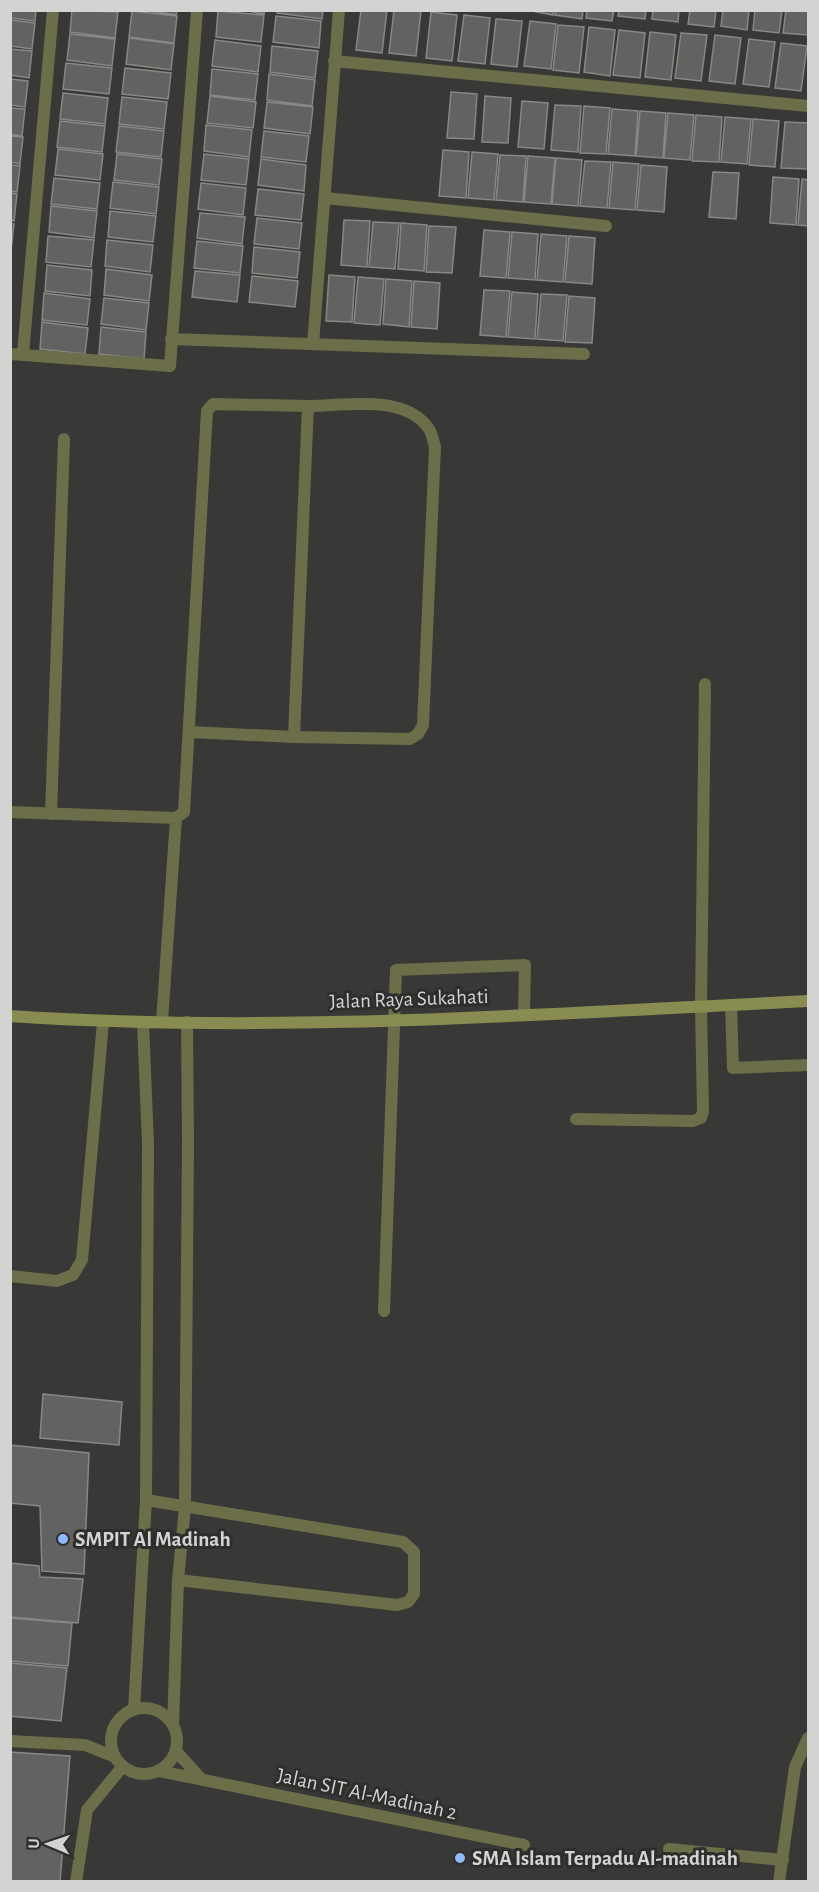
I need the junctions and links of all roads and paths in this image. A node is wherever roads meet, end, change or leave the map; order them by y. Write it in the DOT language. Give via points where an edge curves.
graph roads {
  1 [pos="53,10"];
  2 [pos="197,10"];
  3 [pos="339,10"];
  4 [pos="334,61"];
  5 [pos="808,106"];
  6 [pos="325,198"];
  7 [pos="606,226"];
  8 [pos="171,339"];
  9 [pos="313,344"];
  10 [pos="17,354"];
  11 [pos="584,354"];
  12 [pos="309,406"];
  13 [pos="64,439"];
  14 [pos="705,684"];
  15 [pos="190,732"];
  16 [pos="294,737"];
  17 [pos="10,812"];
  18 [pos="51,814"];
  19 [pos="176,818"];
  20 [pos="808,1001"];
  21 [pos="731,1005"];
  22 [pos="700,1006"];
  23 [pos="524,1015"];
  24 [pos="10,1016"];
  25 [pos="394,1019"];
  26 [pos="103,1022"];
  27 [pos="162,1022"];
  28 [pos="187,1022"];
  29 [pos="143,1023"];
  30 [pos="808,1065"];
  31 [pos="576,1119"];
  32 [pos="10,1276"];
  33 [pos="384,1311"];
  34 [pos="146,1500"];
  35 [pos="185,1507"];
  36 [pos="178,1580"];
  37 [pos="134,1710"];
  38 [pos="173,1726"];
  39 [pos="112,1735"];
  40 [pos="808,1738"];
  41 [pos="10,1741"];
  42 [pos="85,1745"];
  43 [pos="176,1751"];
  44 [pos="119,1762"];
  45 [pos="159,1771"];
  46 [pos="134,1773"];
  47 [pos="202,1780"];
  48 [pos="107,1783"];
  49 [pos="524,1845"];
  50 [pos="669,1849"];
  51 [pos="783,1860"];
  52 [pos="76,1881"];
  53 [pos="779,1881"];
  1 -- 10 [label="street"];
  2 -- 8 [label="street"];
  3 -- 4 [label="street"];
  4 -- 5 [label="street"];
  4 -- 6 [label="street"];
  6 -- 7 [label="street"];
  6 -- 9 [label="street"];
  8 -- 9 [label="street"];
  8 -- 10 [label="street" via="170,366"];
  9 -- 11 [label="street"];
  12 -- 15 [label="street" via="213,404 207,411"];
  12 -- 16 [label="street"];
  12 -- 16 [label="street" via="392,405 413,414 429,429 435,447 423,725 410,739"];
  13 -- 18 [label="street"];
  14 -- 22 [label="street"];
  15 -- 16 [label="street"];
  15 -- 19 [label="street" via="184,812"];
  17 -- 18 [label="street"];
  18 -- 19 [label="street"];
  19 -- 27 [label="street"];
  20 -- 21 [label="main road, Jalan Raya Sukahati"];
  21 -- 22 [label="main road, Jalan Raya Sukahati"];
  21 -- 30 [label="street" via="733,1068"];
  22 -- 23 [label="main road, Jalan Raya Sukahati"];
  22 -- 31 [label="street" via="701,1118"];
  23 -- 25 [label="main road, Jalan Raya Sukahati"];
  23 -- 25 [label="street" via="525,965 396,970"];
  24 -- 26 [label="main road, Jalan Raya Sukahati"];
  25 -- 28 [label="main road, Jalan Raya Sukahati"];
  25 -- 33 [label="street"];
  26 -- 29 [label="main road, Jalan Raya Sukahati"];
  26 -- 32 [label="street" via="82,1260 73,1275 57,1281"];
  27 -- 28 [label="main road, Jalan Raya Sukahati"];
  27 -- 29 [label="main road, Jalan Raya Sukahati"];
  28 -- 35 [label="street"];
  29 -- 34 [label="street" via="148,1144"];
  34 -- 35 [label="street"];
  34 -- 37 [label="street"];
  35 -- 36 [label="street"];
  35 -- 36 [label="street" via="403,1542 414,1552 414,1594 408,1602 397,1605"];
  36 -- 38 [label="street"];
  37 -- 38 [label="street" via="157,1711"];
  37 -- 39 [label="street" via="124,1715"];
  38 -- 43 [label="street"];
  39 -- 42 [label="street"];
  39 -- 44 [label="street"];
  40 -- 51 [label="street" via="795,1767"];
  41 -- 42 [label="street"];
  42 -- 44 [label="street"];
  43 -- 45 [label="street" via="170,1763"];
  43 -- 47 [label="street"];
  44 -- 46 [label="street"];
  44 -- 48 [label="street"];
  45 -- 46 [label="street"];
  45 -- 47 [label="street, Jalan SIT Al-Madinah 2"];
  46 -- 48 [label="street"];
  47 -- 49 [label="street, Jalan SIT Al-Madinah 2"];
  48 -- 52 [label="street" via="87,1810"];
  50 -- 51 [label="street"];
  51 -- 53 [label="street"];
}
